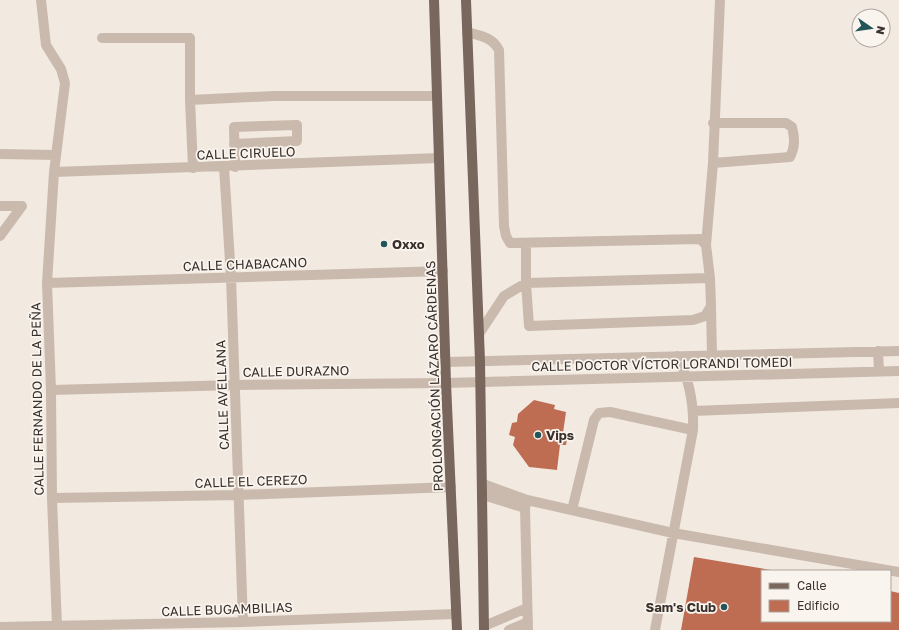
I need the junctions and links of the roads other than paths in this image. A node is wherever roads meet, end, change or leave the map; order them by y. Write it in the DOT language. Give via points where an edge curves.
graph roads {
  1 [pos="41,0"];
  2 [pos="434,0"];
  3 [pos="466,0"];
  4 [pos="720,0"];
  5 [pos="467,32"];
  6 [pos="102,38"];
  7 [pos="437,96"];
  8 [pos="190,100"];
  9 [pos="713,123"];
  10 [pos="234,144"];
  11 [pos="0,154"];
  12 [pos="56,155"];
  13 [pos="439,158"];
  14 [pos="713,163"];
  15 [pos="224,167"];
  16 [pos="235,167"];
  17 [pos="193,168"];
  18 [pos="54,172"];
  19 [pos="0,206"];
  20 [pos="0,236"];
  21 [pos="526,243"];
  22 [pos="706,245"];
  23 [pos="443,270"];
  24 [pos="231,277"];
  25 [pos="710,278"];
  26 [pos="47,283"];
  27 [pos="526,283"];
  28 [pos="711,306"];
  29 [pos="479,334"];
  30 [pos="878,351"];
  31 [pos="899,351"];
  32 [pos="712,355"];
  33 [pos="678,356"];
  34 [pos="480,361"];
  35 [pos="445,362"];
  36 [pos="899,371"];
  37 [pos="879,372"];
  38 [pos="687,376"];
  39 [pos="480,382"];
  40 [pos="446,383"];
  41 [pos="235,385"];
  42 [pos="51,390"];
  43 [pos="899,403"];
  44 [pos="693,411"];
  45 [pos="693,430"];
  46 [pos="451,487"];
  47 [pos="483,490"];
  48 [pos="239,495"];
  49 [pos="52,498"];
  50 [pos="526,504"];
  51 [pos="572,510"];
  52 [pos="673,534"];
  53 [pos="887,570"];
  54 [pos="527,608"];
  55 [pos="455,614"];
  56 [pos="243,622"];
  57 [pos="57,626"];
  58 [pos="528,626"];
  59 [pos="0,627"];
  60 [pos="484,628"];
  61 [pos="457,630"];
  62 [pos="509,630"];
  63 [pos="655,630"];
  1 -- 12 [label="street, CALLE FERNANDO DE LA PEÑA" via="46,45 61,69 65,83"];
  2 -- 7 [label="main road, PROLONGACIÓN LÁZARO CÁRDENAS"];
  3 -- 5 [label="main road"];
  4 -- 9 [label="street"];
  5 -- 21 [label="street" via="490,39 499,50 506,236 510,243"];
  5 -- 29 [label="main road"];
  6 -- 8 [label="street" via="190,38"];
  7 -- 8 [label="street" via="274,96"];
  7 -- 13 [label="main road, PROLONGACIÓN LÁZARO CÁRDENAS"];
  8 -- 17 [label="street"];
  9 -- 14 [label="street"];
  9 -- 14 [label="street" via="786,123 792,127 794,138 794,149 790,157"];
  10 -- 10 [label="street" via="297,141 297,125 234,127"];
  10 -- 16 [label="street"];
  11 -- 12 [label="street"];
  12 -- 18 [label="street, CALLE FERNANDO DE LA PEÑA"];
  13 -- 16 [label="street, CALLE CIRUELO"];
  13 -- 23 [label="main road, PROLONGACIÓN LÁZARO CÁRDENAS"];
  14 -- 22 [label="street"];
  15 -- 16 [label="street, CALLE CIRUELO"];
  15 -- 17 [label="street, CALLE CIRUELO"];
  15 -- 24 [label="street, CALLE AVELLANA"];
  17 -- 18 [label="street, CALLE CIRUELO"];
  18 -- 26 [label="street, CALLE FERNANDO DE LA PEÑA"];
  19 -- 20 [label="street" via="22,206"];
  21 -- 22 [label="street" via="690,238 700,239"];
  21 -- 27 [label="street"];
  22 -- 25 [label="street"];
  23 -- 24 [label="street, CALLE CHABACANO"];
  23 -- 35 [label="main road, PROLONGACIÓN LÁZARO CÁRDENAS"];
  24 -- 26 [label="street, CALLE CHABACANO"];
  24 -- 41 [label="street, CALLE AVELLANA"];
  25 -- 27 [label="street"];
  25 -- 28 [label="street"];
  26 -- 42 [label="street, CALLE FERNANDO DE LA PEÑA"];
  27 -- 28 [label="street" via="529,326 694,320 705,316"];
  27 -- 29 [label="street" via="504,296"];
  28 -- 32 [label="street"];
  29 -- 34 [label="main road"];
  30 -- 31 [label="street, CALLE DOCTOR VÍCTOR LORANDI TOMEDI"];
  30 -- 32 [label="street, CALLE DOCTOR VÍCTOR LORANDI TOMEDI"];
  30 -- 37 [label="street"];
  32 -- 33 [label="street, CALLE DOCTOR VÍCTOR LORANDI TOMEDI"];
  33 -- 34 [label="street, CALLE DOCTOR VÍCTOR LORANDI TOMEDI"];
  33 -- 38 [label="street"];
  34 -- 35 [label="street, CALLE DOCTOR VÍCTOR LORANDI TOMEDI"];
  34 -- 39 [label="main road"];
  35 -- 40 [label="main road, PROLONGACIÓN LÁZARO CÁRDENAS"];
  36 -- 37 [label="street, CALLE DOCTOR VÍCTOR LORANDI TOMEDI"];
  37 -- 38 [label="street, CALLE DOCTOR VÍCTOR LORANDI TOMEDI"];
  38 -- 39 [label="street, CALLE DOCTOR VÍCTOR LORANDI TOMEDI"];
  38 -- 44 [label="street"];
  39 -- 40 [label="street, CALLE DOCTOR VÍCTOR LORANDI TOMEDI"];
  39 -- 47 [label="main road"];
  40 -- 41 [label="street, CALLE DURAZNO"];
  40 -- 46 [label="main road, PROLONGACIÓN LÁZARO CÁRDENAS"];
  41 -- 42 [label="street, CALLE DURAZNO"];
  41 -- 48 [label="street, CALLE AVELLANA"];
  42 -- 49 [label="street, CALLE FERNANDO DE LA PEÑA"];
  43 -- 44 [label="street"];
  44 -- 45 [label="street"];
  45 -- 51 [label="street" via="610,412 600,413 594,420"];
  45 -- 52 [label="street"];
  46 -- 48 [label="street, CALLE EL CEREZO"];
  46 -- 55 [label="main road, PROLONGACIÓN LÁZARO CÁRDENAS"];
  47 -- 50 [label="street"];
  47 -- 60 [label="main road"];
  48 -- 49 [label="street, CALLE EL CEREZO"];
  48 -- 56 [label="street, CALLE AVELLANA"];
  49 -- 57 [label="street, CALLE FERNANDO DE LA PEÑA"];
  50 -- 51 [label="street"];
  50 -- 54 [label="street"];
  51 -- 52 [label="street"];
  52 -- 53 [label="street"];
  52 -- 63 [label="street"];
  54 -- 58 [label="street"];
  54 -- 60 [label="street"];
  55 -- 56 [label="street, CALLE BUGAMBILIAS"];
  55 -- 61 [label="main road, PROLONGACIÓN LÁZARO CÁRDENAS"];
  56 -- 57 [label="street, CALLE BUGAMBILIAS"];
  57 -- 59 [label="street, CALLE BUGAMBILIAS"];
  58 -- 62 [label="street"];
}
